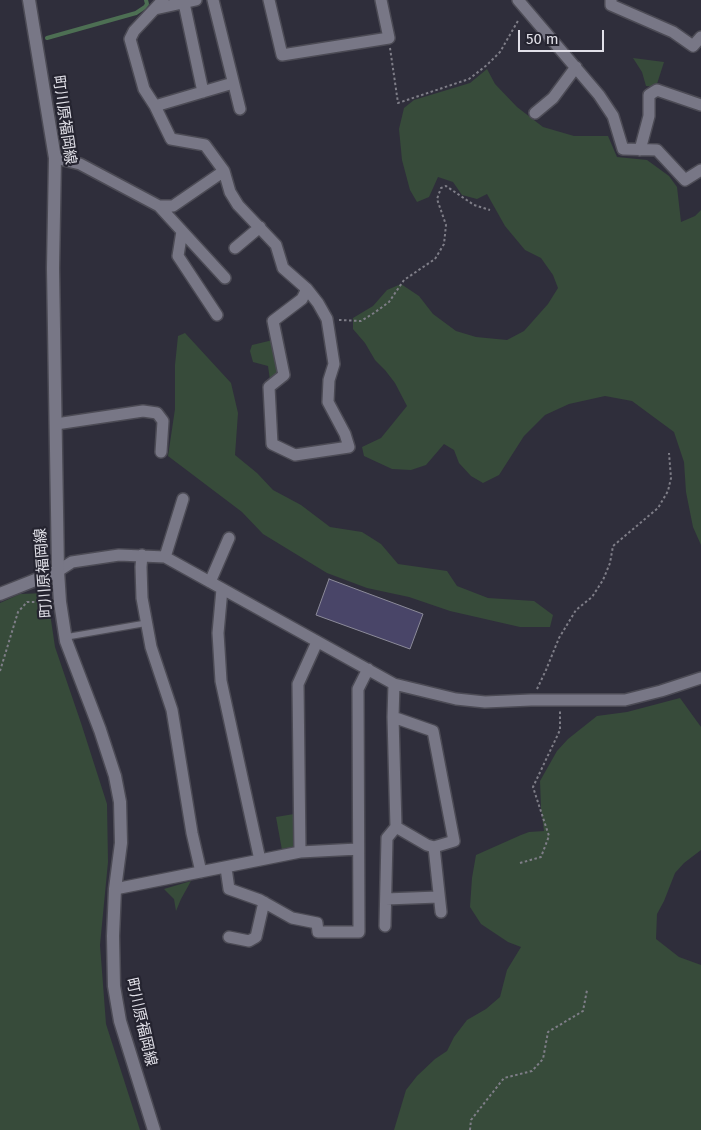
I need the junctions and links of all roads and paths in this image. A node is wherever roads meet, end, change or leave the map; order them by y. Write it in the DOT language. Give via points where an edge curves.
graph roads {
  1 [pos="30,0"];
  2 [pos="164,0"];
  3 [pos="196,0"];
  4 [pos="213,0"];
  5 [pos="269,0"];
  6 [pos="381,0"];
  7 [pos="611,0"];
  8 [pos="184,3"];
  9 [pos="522,4"];
  10 [pos="155,9"];
  11 [pos="389,38"];
  12 [pos="701,38"];
  13 [pos="576,68"];
  14 [pos="233,82"];
  15 [pos="203,92"];
  16 [pos="701,105"];
  17 [pos="155,106"];
  18 [pos="240,109"];
  19 [pos="535,113"];
  20 [pos="640,150"];
  21 [pos="55,158"];
  22 [pos="701,170"];
  23 [pos="224,171"];
  24 [pos="159,206"];
  25 [pos="490,210"];
  26 [pos="260,227"];
  27 [pos="182,231"];
  28 [pos="235,248"];
  29 [pos="226,278"];
  30 [pos="307,289"];
  31 [pos="217,315"];
  32 [pos="327,319"];
  33 [pos="56,424"];
  34 [pos="161,452"];
  35 [pos="669,453"];
  36 [pos="183,499"];
  37 [pos="229,538"];
  38 [pos="142,555"];
  39 [pos="165,557"];
  40 [pos="58,571"];
  41 [pos="210,582"];
  42 [pos="222,589"];
  43 [pos="0,594"];
  44 [pos="60,602"];
  45 [pos="147,623"];
  46 [pos="66,636"];
  47 [pos="317,642"];
  48 [pos="368,669"];
  49 [pos="0,671"];
  50 [pos="701,678"];
  51 [pos="394,684"];
  52 [pos="531,700"];
  53 [pos="560,700"];
  54 [pos="393,717"];
  55 [pos="396,827"];
  56 [pos="434,847"];
  57 [pos="358,849"];
  58 [pos="300,852"];
  59 [pos="260,860"];
  60 [pos="520,863"];
  61 [pos="226,868"];
  62 [pos="201,872"];
  63 [pos="115,889"];
  64 [pos="438,897"];
  65 [pos="386,899"];
  66 [pos="264,902"];
  67 [pos="441,912"];
  68 [pos="385,926"];
  69 [pos="229,937"];
  70 [pos="588,990"];
  71 [pos="154,1130"];
  72 [pos="470,1130"];
  1 -- 21 [label="main road, 町川原福岡線"];
  2 -- 10 [label="street"];
  3 -- 8 [label="street"];
  4 -- 14 [label="street"];
  5 -- 11 [label="street" via="282,55"];
  6 -- 11 [label="street"];
  7 -- 12 [label="street" via="611,5 674,32 693,46"];
  8 -- 10 [label="street"];
  8 -- 15 [label="street"];
  9 -- 11 [label="path" via="500,52 487,65 469,79 398,103"];
  9 -- 13 [label="street"];
  10 -- 17 [label="street" via="134,30 130,40 144,89"];
  13 -- 19 [label="street"];
  13 -- 20 [label="street" via="613,116 623,149"];
  14 -- 15 [label="street"];
  14 -- 18 [label="street"];
  15 -- 17 [label="street"];
  16 -- 20 [label="street" via="657,90 649,95 650,116"];
  17 -- 23 [label="street" via="171,139 205,145"];
  20 -- 22 [label="street" via="657,150 685,180"];
  21 -- 24 [label="street" via="80,164"];
  21 -- 33 [label="main road, 町川原福岡線"];
  23 -- 24 [label="street" via="173,206"];
  23 -- 26 [label="street" via="238,205"];
  24 -- 27 [label="street"];
  25 -- 32 [label="path" via="446,186 441,188 437,199 446,225 444,244 435,259 404,280 389,302 360,320"];
  26 -- 28 [label="street"];
  26 -- 30 [label="street" via="276,245 283,268"];
  27 -- 29 [label="street"];
  27 -- 31 [label="street" via="178,256"];
  30 -- 32 [label="street"];
  30 -- 32 [label="street" via="302,299 273,321 284,375 270,387 272,444 294,455 350,448 328,402 334,364"];
  33 -- 34 [label="street" via="143,411 157,413 163,420"];
  33 -- 40 [label="main road, 町川原福岡線"];
  35 -- 52 [label="path" via="671,478 668,491 658,508 614,546 603,580 592,597 576,610 559,638"];
  36 -- 39 [label="street"];
  37 -- 41 [label="street"];
  38 -- 39 [label="street"];
  38 -- 40 [label="street" via="72,562"];
  38 -- 45 [label="street" via="142,598"];
  39 -- 41 [label="street"];
  40 -- 43 [label="main road"];
  40 -- 44 [label="main road, 町川原福岡線"];
  41 -- 42 [label="street"];
  42 -- 47 [label="street"];
  42 -- 59 [label="street" via="218,633 221,681"];
  44 -- 46 [label="main road, 町川原福岡線"];
  44 -- 49 [label="path" via="27,602 18,612"];
  45 -- 46 [label="lane"];
  45 -- 62 [label="street" via="151,647 172,710"];
  46 -- 63 [label="main road, 町川原福岡線" via="115,776 120,802 121,844"];
  47 -- 48 [label="street"];
  47 -- 58 [label="street" via="298,684"];
  48 -- 51 [label="street"];
  48 -- 57 [label="street" via="358,690"];
  50 -- 53 [label="street" via="625,700"];
  51 -- 52 [label="street" via="456,699 486,702"];
  51 -- 54 [label="street"];
  52 -- 53 [label="street"];
  53 -- 60 [label="path" via="560,730 533,787 549,836 541,856"];
  54 -- 55 [label="street"];
  54 -- 56 [label="street" via="433,731 454,841"];
  55 -- 56 [label="street"];
  55 -- 65 [label="street" via="387,838"];
  56 -- 64 [label="street"];
  57 -- 58 [label="street"];
  57 -- 66 [label="street" via="359,932 318,932 317,923 292,918"];
  58 -- 59 [label="street"];
  59 -- 61 [label="street"];
  61 -- 62 [label="street"];
  61 -- 66 [label="street" via="229,889"];
  62 -- 63 [label="street"];
  63 -- 71 [label="main road, 町川原福岡線" via="112,936 114,986 120,1020"];
  64 -- 65 [label="street"];
  64 -- 67 [label="street"];
  65 -- 68 [label="street"];
  66 -- 69 [label="street" via="256,938 249,941"];
  70 -- 72 [label="path" via="583,1011 548,1032 542,1059 532,1071 504,1078 472,1120"];
}
